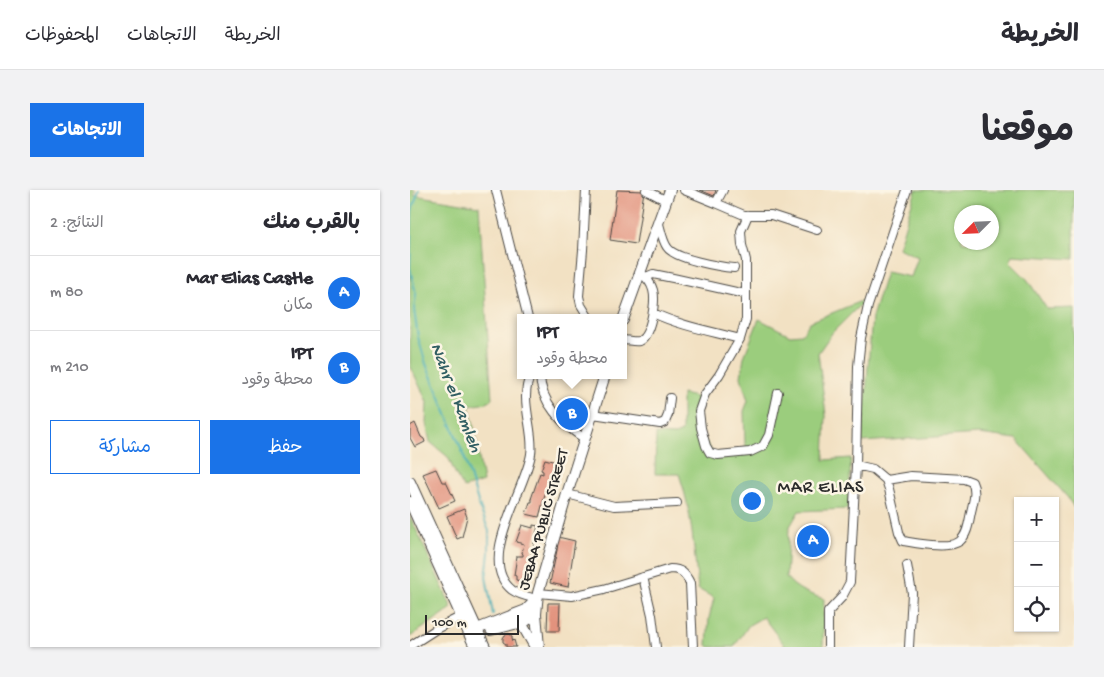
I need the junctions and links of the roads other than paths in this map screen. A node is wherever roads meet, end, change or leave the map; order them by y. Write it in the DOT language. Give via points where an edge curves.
graph roads {
  1 [pos="496,190"];
  2 [pos="586,190"];
  3 [pos="646,190"];
  4 [pos="670,190"];
  5 [pos="684,190"];
  6 [pos="723,190"];
  7 [pos="907,190"];
  8 [pos="665,200"];
  9 [pos="716,203"];
  10 [pos="748,215"];
  11 [pos="658,221"];
  12 [pos="817,230"];
  13 [pos="734,268"];
  14 [pos="643,275"];
  15 [pos="745,294"];
  16 [pos="653,313"];
  17 [pos="527,314"];
  18 [pos="587,314"];
  19 [pos="626,314"];
  20 [pos="740,339"];
  21 [pos="627,340"];
  22 [pos="530,379"];
  23 [pos="540,379"];
  24 [pos="604,379"];
  25 [pos="778,393"];
  26 [pos="670,398"];
  27 [pos="593,414"];
  28 [pos="585,439"];
  29 [pos="856,465"];
  30 [pos="886,480"];
  31 [pos="410,482"];
  32 [pos="566,494"];
  33 [pos="410,502"];
  34 [pos="676,503"];
  35 [pos="907,565"];
  36 [pos="643,577"];
  37 [pos="537,596"];
  38 [pos="536,614"];
  39 [pos="467,617"];
  40 [pos="518,623"];
  41 [pos="478,636"];
  42 [pos="410,646"];
  43 [pos="485,647"];
  44 [pos="537,647"];
  45 [pos="656,647"];
  46 [pos="693,647"];
  47 [pos="828,647"];
  48 [pos="909,647"];
  1 -- 17 [label="street"];
  2 -- 18 [label="street" via="579,296"];
  3 -- 8 [label="street"];
  4 -- 8 [label="main road"];
  5 -- 9 [label="street"];
  6 -- 9 [label="street"];
  7 -- 29 [label="street" via="868,306 861,338"];
  8 -- 11 [label="main road"];
  9 -- 10 [label="street"];
  10 -- 12 [label="street" via="771,215"];
  10 -- 15 [label="street" via="741,231 746,260"];
  11 -- 13 [label="street" via="670,251 707,265"];
  11 -- 14 [label="main road"];
  14 -- 15 [label="street" via="653,274"];
  14 -- 16 [label="street" via="652,289"];
  14 -- 19 [label="main road"];
  15 -- 20 [label="street" via="746,319"];
  16 -- 20 [label="street" via="688,327"];
  16 -- 21 [label="street" via="646,335 638,341"];
  20 -- 25 [label="street" via="700,405 700,428 710,453 750,452 763,446 769,435"];
  22 -- 37 [label="street" via="527,396 532,452 528,471 502,537 499,565 511,589"];
  23 -- 28 [label="street" via="544,396 566,425"];
  24 -- 27 [label="main road, JEBAA PUBLIC STREET"];
  26 -- 27 [label="street" via="668,415 660,424"];
  27 -- 28 [label="main road, JEBAA PUBLIC STREET"];
  28 -- 32 [label="main road, JEBAA PUBLIC STREET"];
  29 -- 30 [label="street" via="873,470"];
  29 -- 47 [label="street" via="850,582 828,612"];
  30 -- 30 [label="street" via="902,541 952,545 964,536 975,492 972,482 911,476"];
  31 -- 39 [label="main road"];
  32 -- 34 [label="street" via="614,506"];
  32 -- 37 [label="main road, JEBAA PUBLIC STREET"];
  33 -- 39 [label="main road"];
  35 -- 48 [label="street" via="912,593"];
  36 -- 37 [label="street" via="572,596"];
  36 -- 45 [label="street"];
  36 -- 46 [label="street" via="670,569 686,574 690,583"];
  37 -- 38 [label="main road, JEBAA PUBLIC STREET"];
  37 -- 41 [label="main road" via="526,610"];
  38 -- 40 [label="main road"];
  38 -- 44 [label="main road, JEBAA PUBLIC STREET"];
  39 -- 41 [label="main road"];
  39 -- 41 [label="main road"];
  39 -- 42 [label="street" via="433,631"];
  40 -- 41 [label="main road"];
  40 -- 44 [label="main road"];
  41 -- 43 [label="main road"];
}
